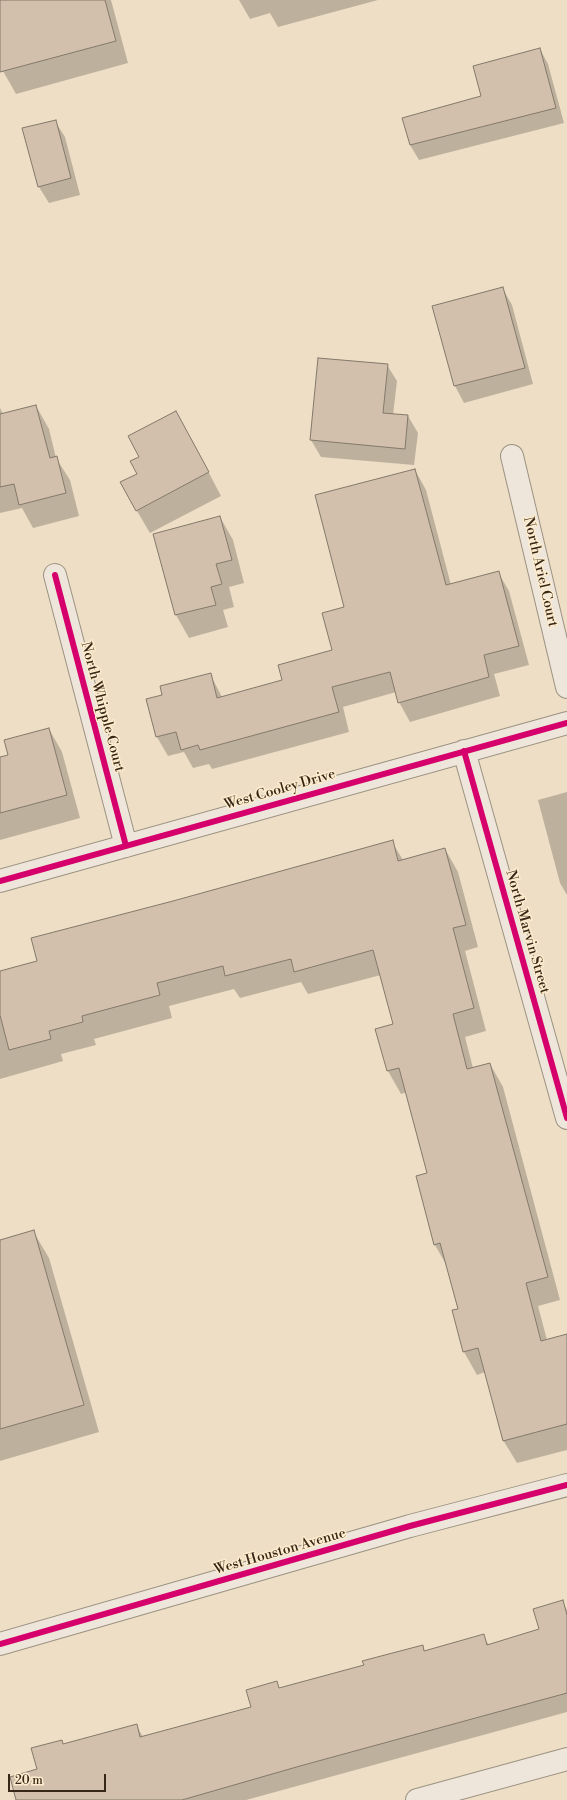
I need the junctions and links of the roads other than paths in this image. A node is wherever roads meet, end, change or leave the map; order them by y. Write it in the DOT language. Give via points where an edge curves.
graph roads {
  1 [pos="512,456"];
  2 [pos="55,575"];
  3 [pos="567,687"];
  4 [pos="567,722"];
  5 [pos="464,751"];
  6 [pos="126,846"];
  7 [pos="0,881"];
  8 [pos="567,1118"];
  9 [pos="567,1485"];
  10 [pos="0,1644"];
  11 [pos="567,1759"];
  12 [pos="418,1800"];
  1 -- 3 [label="street, North Ariel Court"];
  2 -- 6 [label="street, North Whipple Court"];
  4 -- 5 [label="street, West Cooley Drive"];
  5 -- 6 [label="street, West Cooley Drive"];
  5 -- 8 [label="street, North Marvin Street"];
  6 -- 7 [label="street, West Cooley Drive"];
  9 -- 10 [label="street, West Houston Avenue" via="410,1526"];
  11 -- 12 [label="street"];
}
